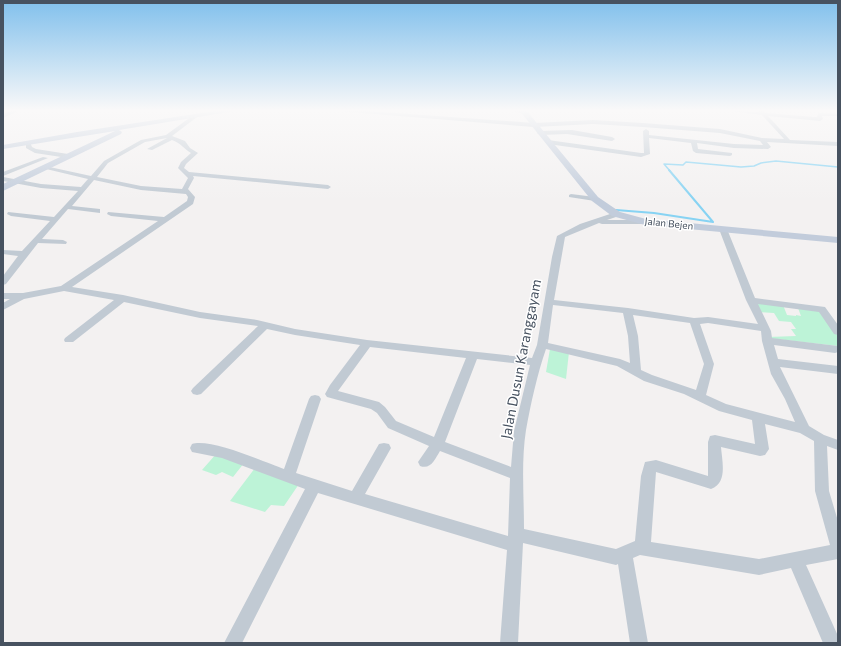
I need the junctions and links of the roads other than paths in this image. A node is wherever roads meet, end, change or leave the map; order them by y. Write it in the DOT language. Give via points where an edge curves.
graph roads {
  1 [pos="32,140"];
  2 [pos="44,140"];
  3 [pos="95,140"];
  4 [pos="145,140"];
  5 [pos="165,140"];
  6 [pos="178,140"];
  7 [pos="612,140"];
  8 [pos="646,140"];
  9 [pos="685,140"];
  10 [pos="762,140"];
  11 [pos="764,140"];
  12 [pos="693,141"];
  13 [pos="548,142"];
  14 [pos="789,142"];
  15 [pos="28,143"];
  16 [pos="3,144"];
  17 [pos="838,144"];
  18 [pos="724,145"];
  19 [pos="3,148"];
  20 [pos="150,149"];
  21 [pos="609,151"];
  22 [pos="730,154"];
  23 [pos="68,156"];
  24 [pos="45,158"];
  25 [pos="735,162"];
  26 [pos="45,168"];
  27 [pos="3,174"];
  28 [pos="187,174"];
  29 [pos="93,178"];
  30 [pos="3,179"];
  31 [pos="16,182"];
  32 [pos="328,187"];
  33 [pos="3,188"];
  34 [pos="84,189"];
  35 [pos="188,192"];
  36 [pos="572,196"];
  37 [pos="595,199"];
  38 [pos="66,207"];
  39 [pos="97,211"];
  40 [pos="11,214"];
  41 [pos="111,214"];
  42 [pos="616,214"];
  43 [pos="55,219"];
  44 [pos="165,219"];
  45 [pos="594,222"];
  46 [pos="645,222"];
  47 [pos="723,228"];
  48 [pos="838,240"];
  49 [pos="38,241"];
  50 [pos="62,242"];
  51 [pos="3,252"];
  52 [pos="24,254"];
  53 [pos="3,282"];
  54 [pos="64,288"];
  55 [pos="3,296"];
  56 [pos="23,296"];
  57 [pos="123,298"];
  58 [pos="751,300"];
  59 [pos="549,302"];
  60 [pos="3,307"];
  61 [pos="628,311"];
  62 [pos="694,321"];
  63 [pos="265,325"];
  64 [pos="764,328"];
  65 [pos="838,332"];
  66 [pos="69,340"];
  67 [pos="767,341"];
  68 [pos="367,343"];
  69 [pos="542,344"];
  70 [pos="835,349"];
  71 [pos="473,355"];
  72 [pos="536,362"];
  73 [pos="773,362"];
  74 [pos="838,370"];
  75 [pos="636,371"];
  76 [pos="197,391"];
  77 [pos="700,396"];
  78 [pos="314,399"];
  79 [pos="758,416"];
  80 [pos="804,428"];
  81 [pos="820,439"];
  82 [pos="438,444"];
  83 [pos="838,445"];
  84 [pos="197,448"];
  85 [pos="384,448"];
  86 [pos="425,462"];
  87 [pos="517,475"];
  88 [pos="288,476"];
  89 [pos="314,486"];
  90 [pos="355,498"];
  91 [pos="516,540"];
  92 [pos="838,546"];
  93 [pos="838,551"];
  94 [pos="633,552"];
  95 [pos="794,559"];
  96 [pos="233,643"];
  97 [pos="509,643"];
  98 [pos="639,643"];
  99 [pos="832,643"];
  1 -- 16 [label="main road"];
  2 -- 15 [label="main road"];
  3 -- 23 [label="main road"];
  4 -- 29 [label="street" via="106,162"];
  5 -- 20 [label="street"];
  6 -- 28 [label="street" via="194,152 181,166"];
  7 -- 21 [label="street"];
  8 -- 21 [label="street" via="647,154"];
  9 -- 12 [label="street"];
  10 -- 18 [label="street" via="768,147"];
  11 -- 14 [label="street"];
  12 -- 18 [label="street"];
  12 -- 22 [label="street" via="696,151"];
  13 -- 21 [label="street"];
  13 -- 37 [label="main road, Jalan Bejen"];
  14 -- 17 [label="street"];
  15 -- 19 [label="main road"];
  15 -- 23 [label="street" via="29,148 35,151"];
  18 -- 22 [label="street"];
  22 -- 25 [label="street"];
  23 -- 26 [label="main road"];
  24 -- 27 [label="street"];
  26 -- 29 [label="street"];
  26 -- 31 [label="main road"];
  28 -- 32 [label="street"];
  28 -- 35 [label="street" via="191,178 185,189"];
  29 -- 34 [label="street"];
  29 -- 35 [label="street" via="141,188"];
  30 -- 31 [label="street"];
  31 -- 33 [label="main road"];
  31 -- 34 [label="street"];
  34 -- 38 [label="street"];
  35 -- 44 [label="street" via="192,197 190,202"];
  36 -- 37 [label="street"];
  37 -- 42 [label="main road, Jalan Bejen"];
  38 -- 39 [label="street"];
  38 -- 43 [label="street"];
  40 -- 43 [label="street"];
  41 -- 44 [label="street"];
  42 -- 45 [label="street, Jalan Dusun Karanggayam"];
  42 -- 46 [label="main road, Jalan Bejen"];
  43 -- 49 [label="street"];
  44 -- 54 [label="street"];
  45 -- 46 [label="street, Jalan Dusun Karanggayam"];
  45 -- 59 [label="street, Jalan Dusun Karanggayam" via="561,236"];
  46 -- 47 [label="main road, Jalan Bejen"];
  47 -- 48 [label="main road, Jalan Bejen"];
  47 -- 58 [label="street"];
  49 -- 50 [label="street"];
  49 -- 52 [label="street"];
  51 -- 52 [label="street"];
  52 -- 53 [label="street"];
  54 -- 56 [label="street"];
  54 -- 57 [label="street"];
  55 -- 56 [label="street"];
  56 -- 60 [label="street"];
  57 -- 63 [label="street" via="200,315"];
  57 -- 66 [label="street"];
  58 -- 64 [label="street"];
  58 -- 65 [label="street" via="822,310"];
  59 -- 61 [label="street"];
  59 -- 69 [label="street, Jalan Dusun Karanggayam"];
  61 -- 62 [label="street"];
  61 -- 75 [label="street"];
  62 -- 64 [label="street" via="708,320"];
  62 -- 77 [label="street" via="709,364"];
  63 -- 68 [label="street"];
  63 -- 76 [label="street"];
  64 -- 67 [label="street"];
  67 -- 70 [label="street"];
  67 -- 73 [label="street"];
  68 -- 71 [label="street"];
  68 -- 82 [label="street" via="331,394 375,405 382,410 391,424"];
  69 -- 72 [label="street, Jalan Dusun Karanggayam"];
  69 -- 75 [label="street" via="620,363"];
  71 -- 72 [label="street"];
  71 -- 82 [label="street"];
  72 -- 87 [label="street, Jalan Dusun Karanggayam" via="520,431"];
  73 -- 74 [label="street"];
  73 -- 80 [label="street"];
  75 -- 77 [label="street" via="648,378"];
  77 -- 79 [label="street" via="723,408"];
  78 -- 88 [label="street"];
  79 -- 80 [label="street"];
  79 -- 94 [label="street" via="762,449 760,451 715,440 716,477 711,483 650,466 643,542"];
  80 -- 81 [label="street"];
  81 -- 83 [label="street"];
  81 -- 92 [label="street" via="822,491"];
  82 -- 86 [label="street"];
  82 -- 87 [label="street" via="468,458"];
  84 -- 88 [label="street" via="223,453"];
  85 -- 90 [label="street"];
  87 -- 91 [label="street, Jalan Dusun Karanggayam"];
  88 -- 89 [label="street"];
  89 -- 90 [label="street"];
  89 -- 96 [label="street"];
  90 -- 91 [label="street"];
  91 -- 94 [label="street" via="616,557"];
  91 -- 97 [label="street, Jalan Dusun Karanggayam"];
  93 -- 95 [label="street"];
  94 -- 95 [label="street" via="759,567"];
  94 -- 98 [label="street"];
  95 -- 99 [label="street"];
}
